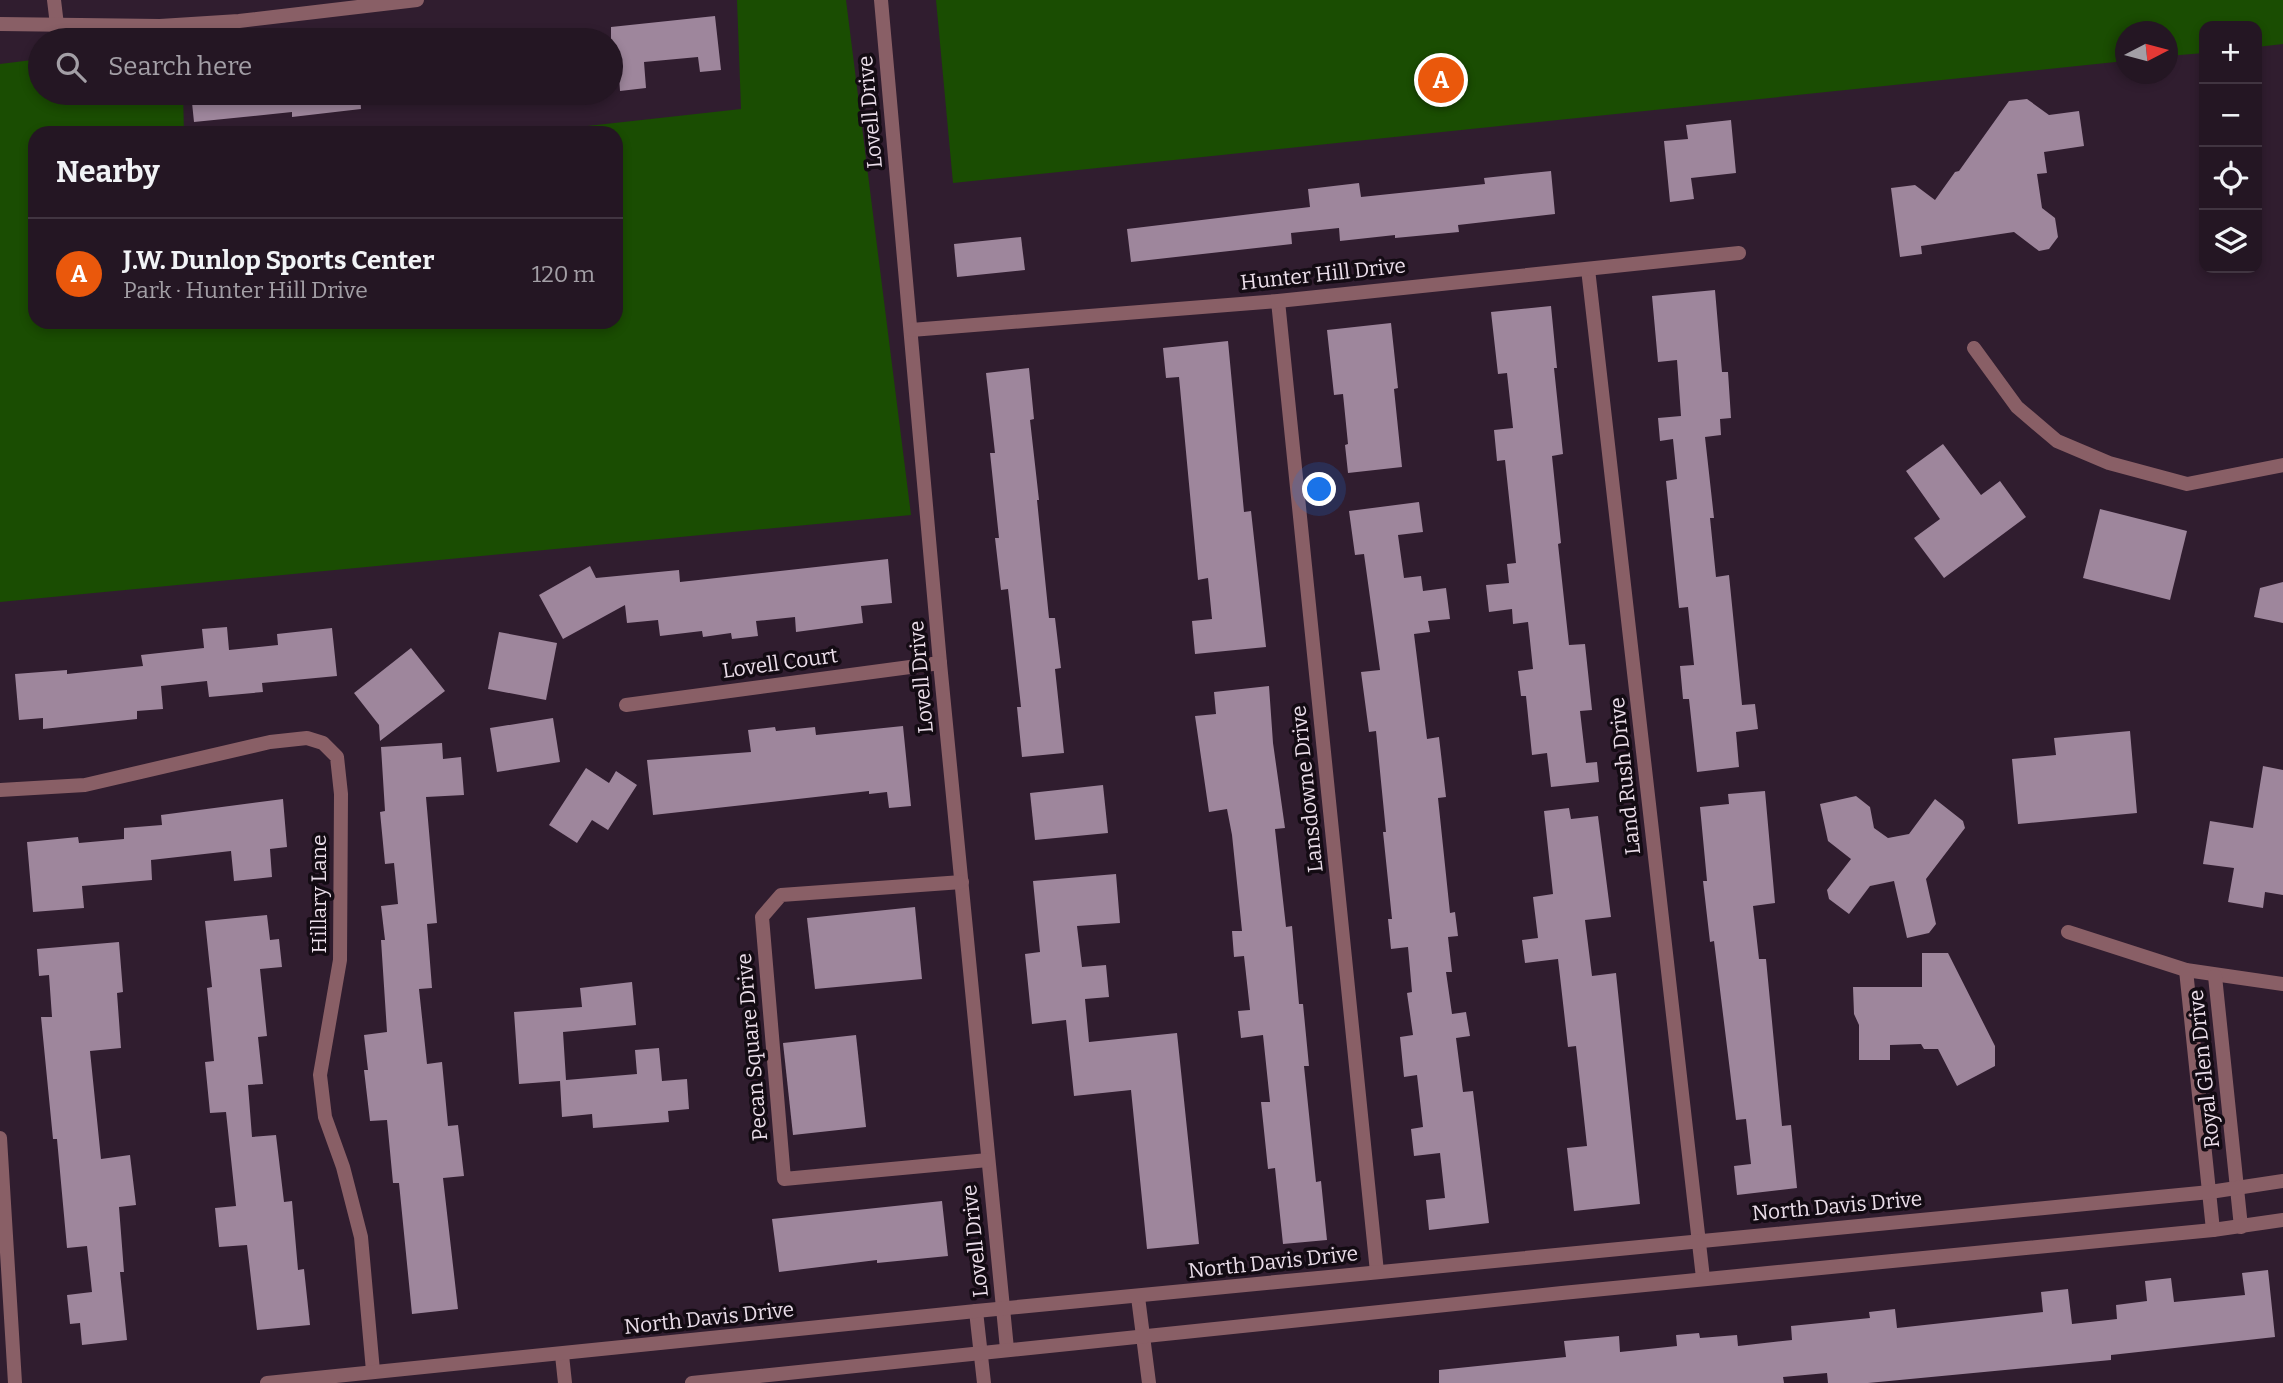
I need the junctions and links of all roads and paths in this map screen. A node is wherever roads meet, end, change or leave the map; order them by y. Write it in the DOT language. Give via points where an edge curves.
graph roads {
  1 [pos="54,0"];
  2 [pos="418,0"];
  3 [pos="881,0"];
  4 [pos="322,6"];
  5 [pos="0,24"];
  6 [pos="57,25"];
  7 [pos="1739,253"];
  8 [pos="1588,268"];
  9 [pos="1278,301"];
  10 [pos="911,330"];
  11 [pos="1975,348"];
  12 [pos="2283,466"];
  13 [pos="940,663"];
  14 [pos="626,705"];
  15 [pos="0,790"];
  16 [pos="962,882"];
  17 [pos="2068,932"];
  18 [pos="2186,970"];
  19 [pos="2215,976"];
  20 [pos="2283,984"];
  21 [pos="0,1138"];
  22 [pos="988,1160"];
  23 [pos="2283,1181"];
  24 [pos="2237,1188"];
  25 [pos="2210,1192"];
  26 [pos="2283,1220"];
  27 [pos="2241,1227"];
  28 [pos="2213,1230"];
  29 [pos="1699,1240"];
  30 [pos="1377,1272"];
  31 [pos="1703,1279"];
  32 [pos="1138,1297"];
  33 [pos="1003,1309"];
  34 [pos="976,1311"];
  35 [pos="1143,1335"];
  36 [pos="1007,1349"];
  37 [pos="981,1352"];
  38 [pos="562,1355"];
  39 [pos="373,1371"];
  40 [pos="15,1383"];
  41 [pos="267,1383"];
  42 [pos="565,1383"];
  43 [pos="692,1383"];
  44 [pos="984,1383"];
  45 [pos="1149,1383"];
  1 -- 6 [label="street"];
  2 -- 4 [label="street"];
  3 -- 10 [label="street, Lovell Drive"];
  4 -- 6 [label="street" via="239,21"];
  5 -- 6 [label="street"];
  7 -- 8 [label="street, Hunter Hill Drive"];
  8 -- 9 [label="street, Hunter Hill Drive"];
  8 -- 29 [label="street, Land Rush Drive"];
  9 -- 10 [label="street, Hunter Hill Drive"];
  9 -- 30 [label="street, Lansdowne Drive"];
  10 -- 13 [label="street, Lovell Drive"];
  11 -- 12 [label="street" via="2017,407 2057,441 2109,463 2187,484"];
  13 -- 14 [label="street, Lovell Court"];
  13 -- 16 [label="street, Lovell Drive"];
  15 -- 39 [label="street, Hillary Lane" via="85,785 270,742 307,738 323,743 337,757 340,960 320,1075 325,1117 361,1237"];
  16 -- 22 [label="street, Lovell Drive"];
  16 -- 22 [label="street, Pecan Square Drive" via="781,895 762,917 784,1179"];
  17 -- 18 [label="street"];
  18 -- 19 [label="street"];
  18 -- 25 [label="street, Royal Glen Drive"];
  19 -- 20 [label="street, Royal Glen Drive"];
  19 -- 24 [label="street, Royal Glen Drive"];
  21 -- 40 [label="street"];
  22 -- 33 [label="street, Lovell Drive"];
  23 -- 24 [label="street, North Davis Drive"];
  24 -- 25 [label="street, North Davis Drive"];
  24 -- 27 [label="street, Royal Glen Drive"];
  25 -- 28 [label="street, Royal Glen Drive"];
  25 -- 29 [label="street, North Davis Drive"];
  26 -- 27 [label="street"];
  27 -- 28 [label="street"];
  28 -- 31 [label="street"];
  29 -- 30 [label="street, North Davis Drive"];
  29 -- 31 [label="street, Land Rush Drive"];
  30 -- 32 [label="street, North Davis Drive"];
  31 -- 35 [label="street"];
  32 -- 33 [label="street, North Davis Drive"];
  32 -- 35 [label="street"];
  33 -- 34 [label="street, North Davis Drive"];
  33 -- 36 [label="street, Lovell Drive"];
  34 -- 37 [label="street"];
  34 -- 38 [label="street, North Davis Drive"];
  35 -- 36 [label="street"];
  35 -- 45 [label="street"];
  36 -- 37 [label="street"];
  37 -- 43 [label="street"];
  37 -- 44 [label="street"];
  38 -- 39 [label="street, North Davis Drive"];
  38 -- 42 [label="street"];
  39 -- 41 [label="street, North Davis Drive"];
}
